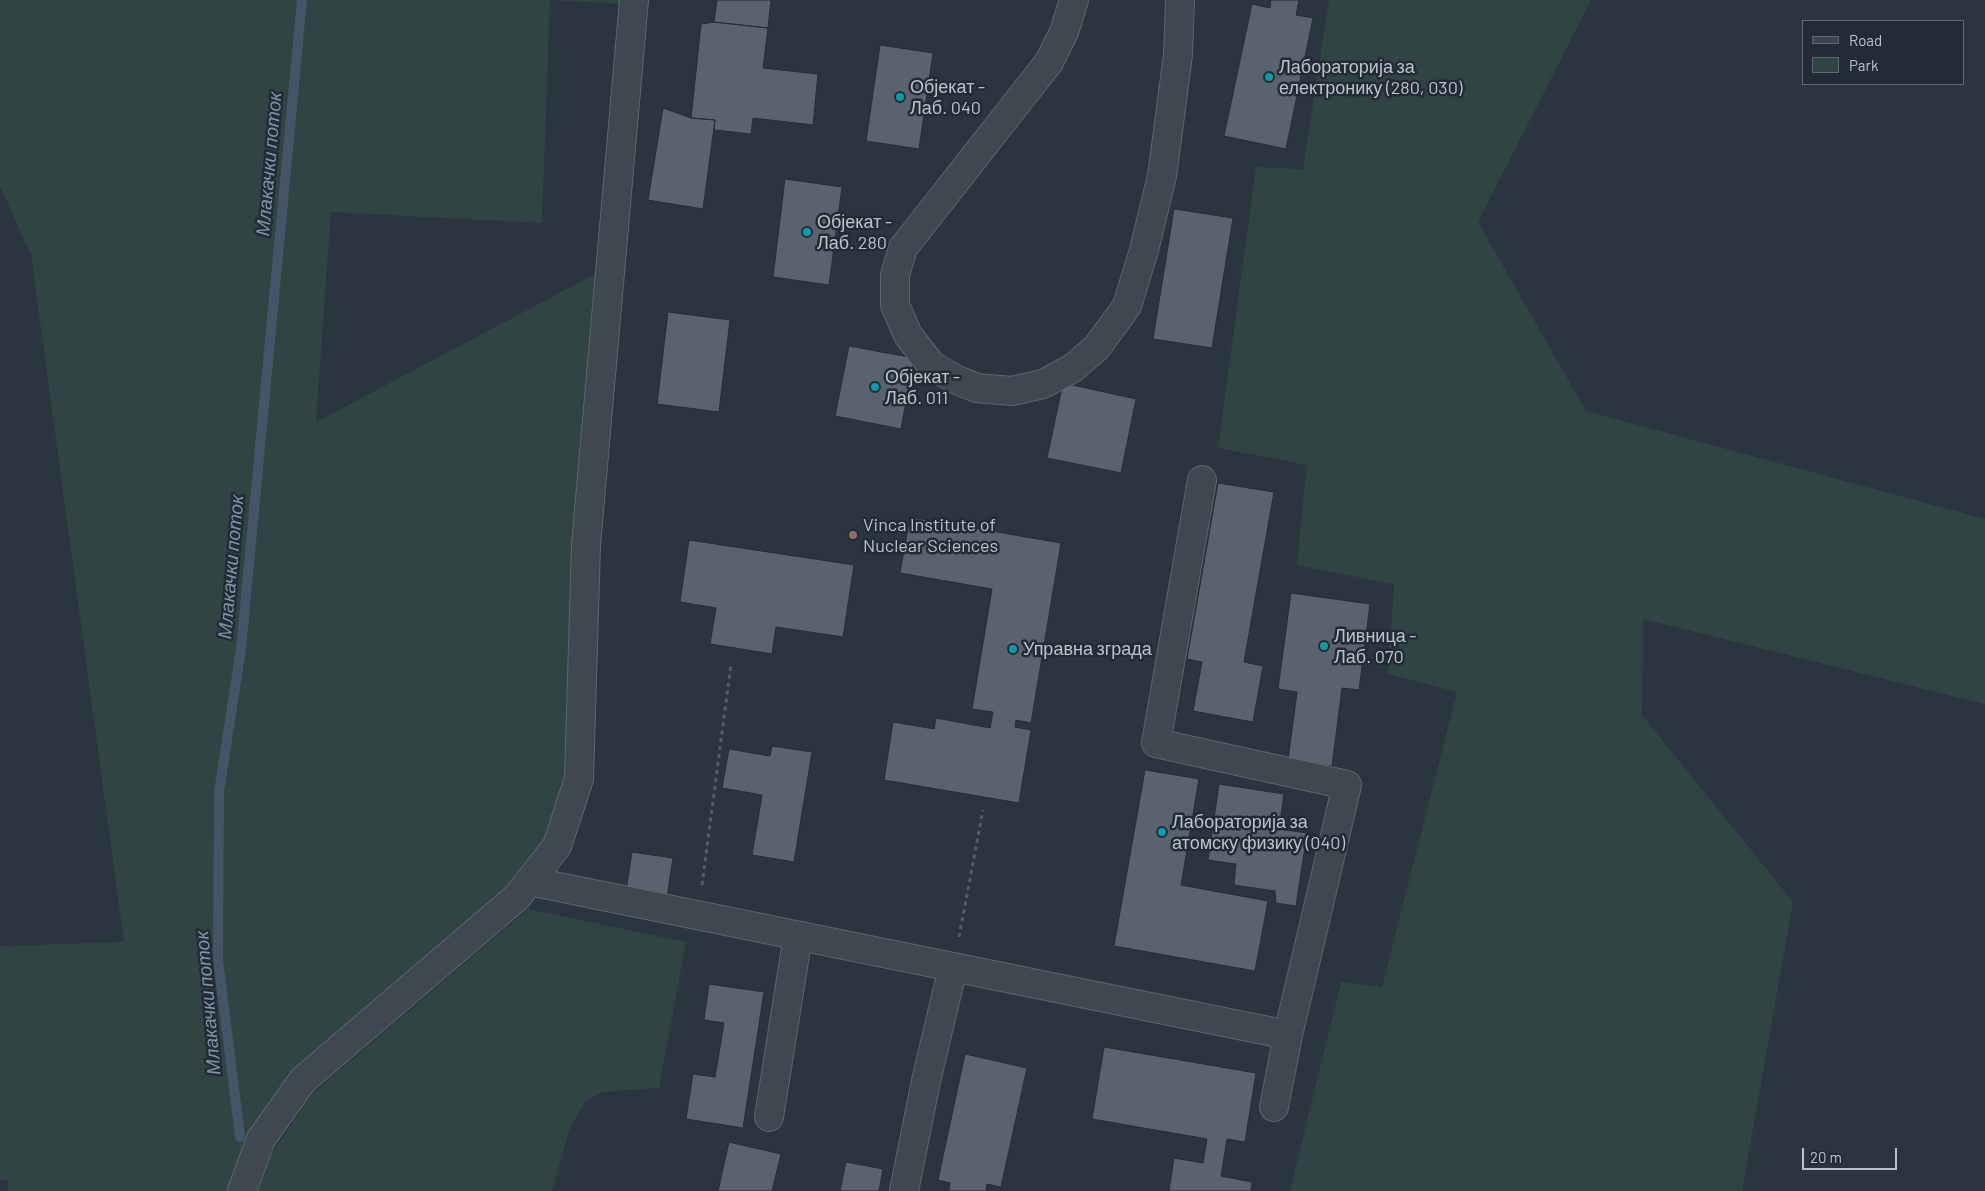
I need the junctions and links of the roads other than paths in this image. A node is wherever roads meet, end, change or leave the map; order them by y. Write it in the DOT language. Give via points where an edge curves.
graph roads {
  1 [pos="634,0"];
  2 [pos="1074,0"];
  3 [pos="1180,0"];
  4 [pos="1202,480"];
  5 [pos="529,881"];
  6 [pos="798,936"];
  7 [pos="953,967"];
  8 [pos="1288,1035"];
  9 [pos="1274,1107"];
  10 [pos="768,1117"];
  11 [pos="242,1191"];
  12 [pos="904,1191"];
  1 -- 5 [label="street" via="586,545 579,779 557,846"];
  2 -- 3 [label="street" via="1064,32 1049,62 903,248 896,275 895,304 908,335 932,366 977,388 1012,391 1043,384 1072,368 1097,347 1127,306 1162,176 1178,55"];
  4 -- 8 [label="street" via="1156,743 1347,785"];
  5 -- 6 [label="street"];
  5 -- 11 [label="street" via="517,897 302,1080 261,1139"];
  6 -- 7 [label="street"];
  6 -- 10 [label="street"];
  7 -- 8 [label="street"];
  7 -- 12 [label="street"];
  8 -- 9 [label="street"];
}
